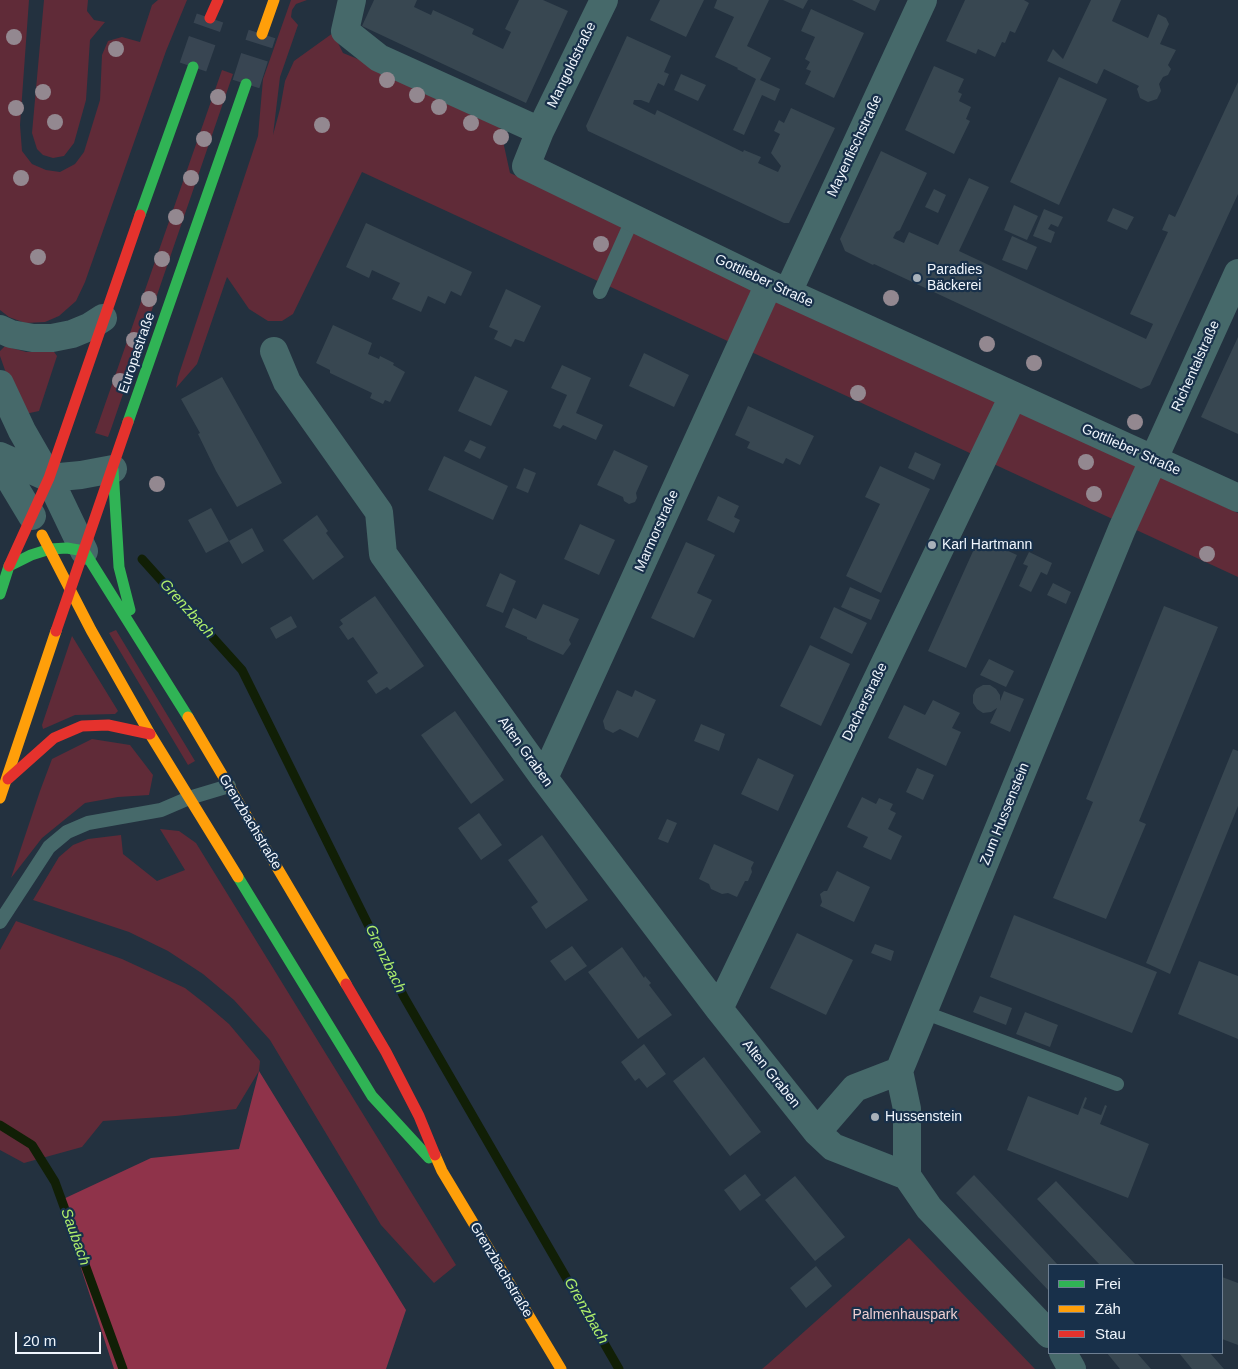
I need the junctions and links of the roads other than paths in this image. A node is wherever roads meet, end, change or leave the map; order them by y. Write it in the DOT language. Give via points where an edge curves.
graph roads {
  1 [pos="218,0"];
  2 [pos="274,0"];
  3 [pos="352,0"];
  4 [pos="604,0"];
  5 [pos="923,0"];
  6 [pos="210,18"];
  7 [pos="262,34"];
  8 [pos="193,67"];
  9 [pos="246,84"];
  10 [pos="540,131"];
  11 [pos="633,218"];
  12 [pos="1238,273"];
  13 [pos="778,288"];
  14 [pos="600,292"];
  15 [pos="103,318"];
  16 [pos="0,329"];
  17 [pos="274,350"];
  18 [pos="0,384"];
  19 [pos="1013,396"];
  20 [pos="0,456"];
  21 [pos="1153,460"];
  22 [pos="0,463"];
  23 [pos="113,469"];
  24 [pos="48,478"];
  25 [pos="1238,498"];
  26 [pos="32,516"];
  27 [pos="50,549"];
  28 [pos="84,551"];
  29 [pos="9,566"];
  30 [pos="71,591"];
  31 [pos="0,594"];
  32 [pos="140,638"];
  33 [pos="150,734"];
  34 [pos="544,778"];
  35 [pos="5,782"];
  36 [pos="228,786"];
  37 [pos="0,798"];
  38 [pos="189,798"];
  39 [pos="0,922"];
  40 [pos="719,1009"];
  41 [pos="923,1012"];
  42 [pos="898,1071"];
  43 [pos="1117,1084"];
  44 [pos="817,1132"];
  45 [pos="442,1172"];
  46 [pos="907,1176"];
  47 [pos="1048,1333"];
  48 [pos="1064,1354"];
  49 [pos="561,1369"];
  50 [pos="1072,1369"];
  1 -- 6 [label="main road"];
  2 -- 7 [label="main road"];
  3 -- 10 [label="street" via="345,31 379,58"];
  4 -- 10 [label="street, Mangoldstraße"];
  5 -- 13 [label="street, Mayenfischstraße"];
  8 -- 15 [label="main road"];
  9 -- 23 [label="main road, Europastraße"];
  10 -- 11 [label="street, Gottlieber Straße" via="526,166"];
  11 -- 13 [label="street, Gottlieber Straße"];
  11 -- 14 [label="lane"];
  12 -- 21 [label="street, Richentalstraße"];
  13 -- 19 [label="street, Gottlieber Straße"];
  13 -- 34 [label="street, Marmorstraße"];
  15 -- 16 [label="street" via="72,334 52,338 33,338"];
  15 -- 24 [label="main road"];
  17 -- 34 [label="street, Alten Graben" via="287,382 379,512 383,554"];
  18 -- 24 [label="street"];
  19 -- 21 [label="street, Gottlieber Straße"];
  19 -- 40 [label="street, Dacherstraße"];
  20 -- 24 [label="street"];
  21 -- 25 [label="street, Gottlieber Straße"];
  21 -- 41 [label="street, Zum Hussenstein"];
  22 -- 26 [label="street"];
  23 -- 24 [label="street"];
  23 -- 28 [label="main road, Europastraße"];
  23 -- 32 [label="main road" via="120,567"];
  24 -- 26 [label="main road"];
  24 -- 28 [label="street, Grenzbachstraße"];
  26 -- 27 [label="main road, Grenzbachstraße"];
  26 -- 29 [label="main road"];
  27 -- 28 [label="main road"];
  27 -- 29 [label="main road"];
  27 -- 30 [label="main road, Grenzbachstraße"];
  28 -- 30 [label="main road, Europastraße"];
  28 -- 32 [label="main road, Grenzbachstraße"];
  29 -- 31 [label="main road"];
  30 -- 33 [label="main road, Grenzbachstraße"];
  30 -- 35 [label="main road, Europastraße"];
  32 -- 36 [label="main road, Grenzbachstraße"];
  33 -- 35 [label="main road" via="99,724 74,729 54,738"];
  33 -- 38 [label="main road, Grenzbachstraße"];
  34 -- 40 [label="street, Alten Graben"];
  35 -- 37 [label="main road, Europastraße"];
  36 -- 38 [label="lane"];
  36 -- 45 [label="main road, Grenzbachstraße" via="386,1052 419,1116"];
  38 -- 39 [label="lane" via="161,810 88,823 67,832 49,847"];
  38 -- 45 [label="main road, Grenzbachstraße" via="372,1096"];
  40 -- 44 [label="street, Alten Graben"];
  41 -- 42 [label="street, Zum Hussenstein"];
  41 -- 43 [label="lane"];
  42 -- 44 [label="street" via="855,1088"];
  42 -- 46 [label="street" via="907,1109"];
  44 -- 46 [label="street, Alten Graben" via="833,1147"];
  45 -- 49 [label="main road, Grenzbachstraße"];
  46 -- 47 [label="street" via="929,1208"];
  48 -- 50 [label="street"];
}
